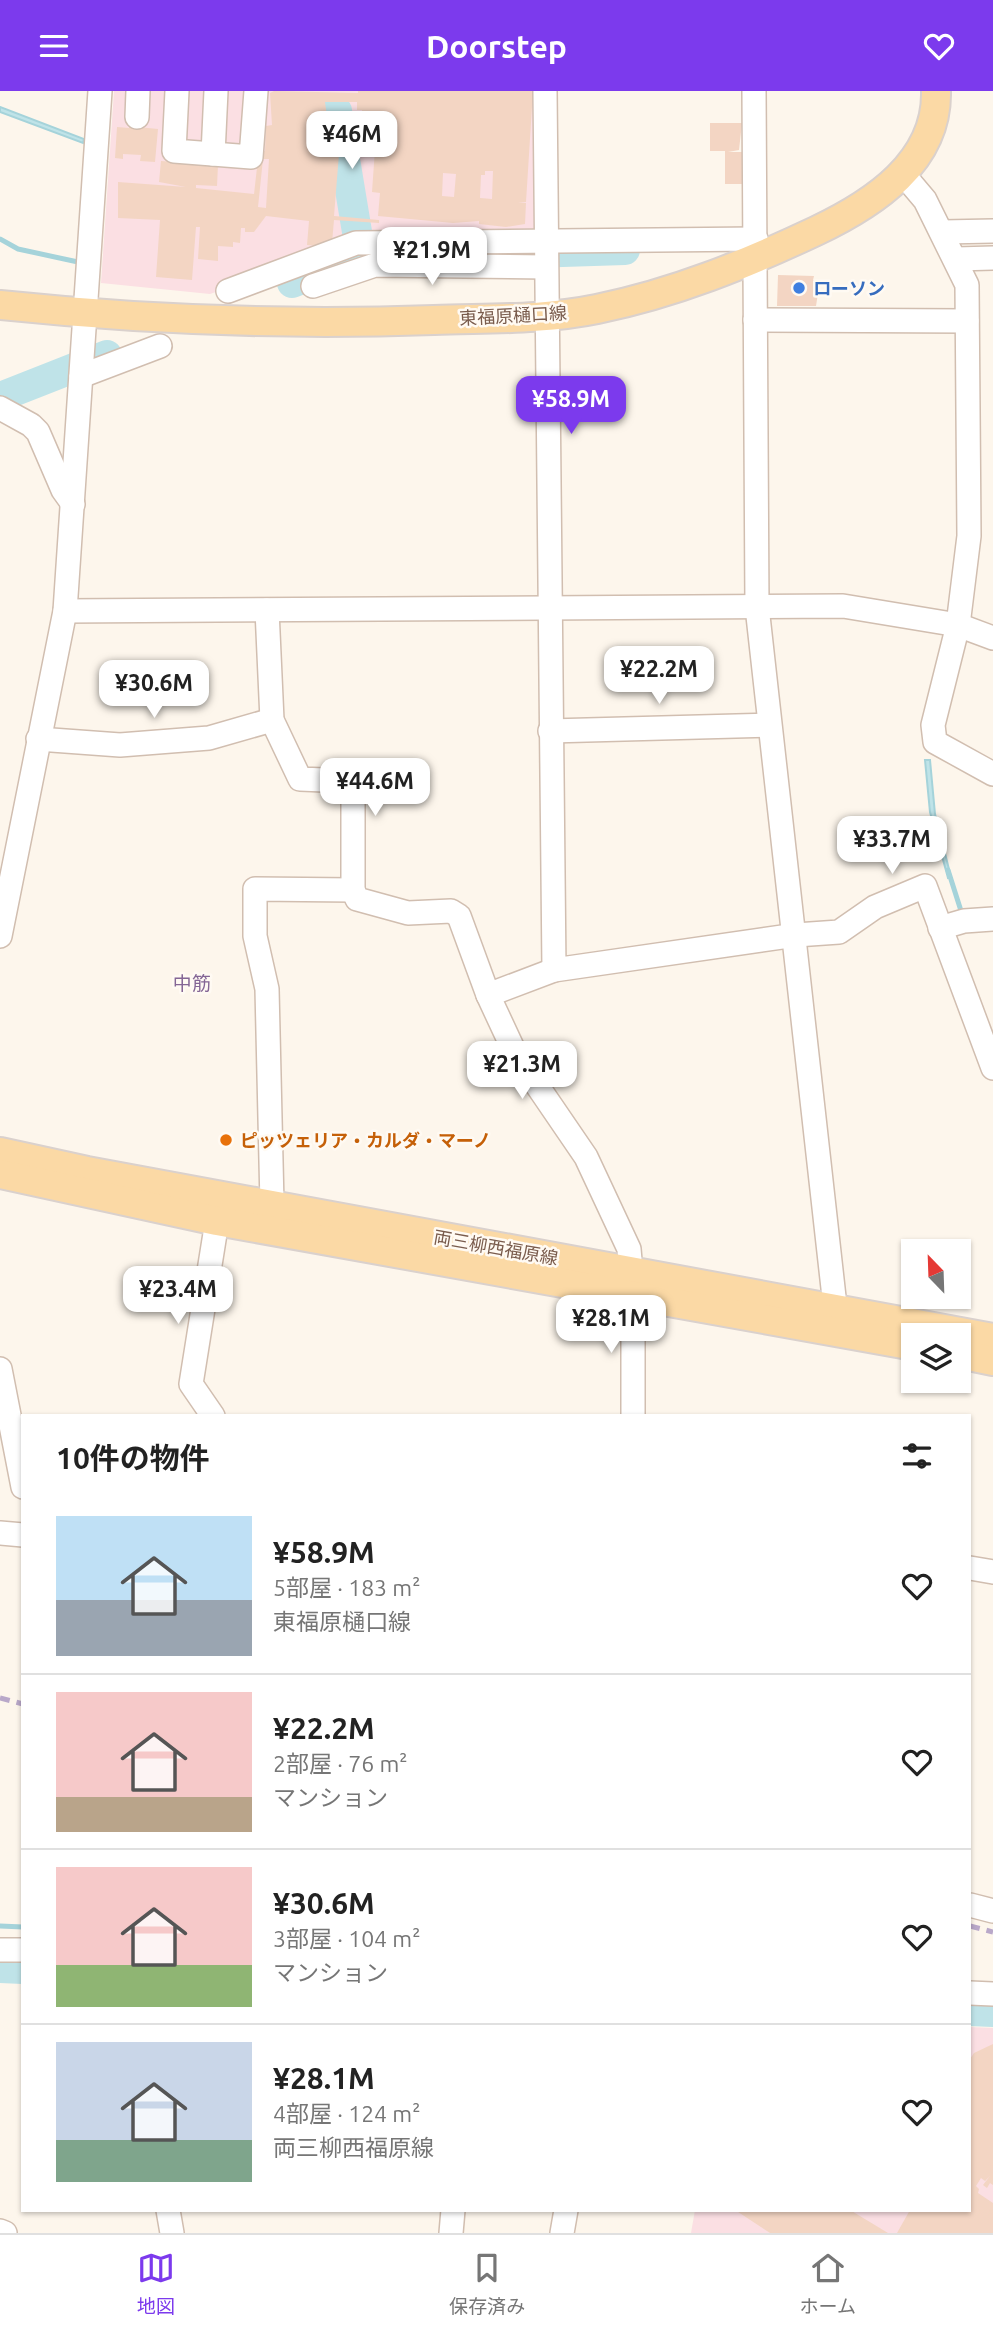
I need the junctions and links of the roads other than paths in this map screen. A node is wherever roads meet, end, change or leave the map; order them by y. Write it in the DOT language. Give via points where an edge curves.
graph roads {
  1 [pos="100,91"];
  2 [pos="138,91"];
  3 [pos="177,91"];
  4 [pos="216,91"];
  5 [pos="256,91"];
  6 [pos="545,91"];
  7 [pos="754,91"];
  8 [pos="936,91"];
  9 [pos="136,117"];
  10 [pos="213,154"];
  11 [pos="903,174"];
  12 [pos="943,232"];
  13 [pos="993,232"];
  14 [pos="755,249"];
  15 [pos="545,253"];
  16 [pos="993,258"];
  17 [pos="956,259"];
  18 [pos="313,286"];
  19 [pos="228,291"];
  20 [pos="0,305"];
  21 [pos="86,313"];
  22 [pos="547,316"];
  23 [pos="755,320"];
  24 [pos="967,321"];
  25 [pos="160,346"];
  26 [pos="82,367"];
  27 [pos="1,408"];
  28 [pos="73,504"];
  29 [pos="757,607"];
  30 [pos="267,610"];
  31 [pos="552,610"];
  32 [pos="65,611"];
  33 [pos="958,625"];
  34 [pos="993,638"];
  35 [pos="272,720"];
  36 [pos="769,725"];
  37 [pos="550,731"];
  38 [pos="38,739"];
  39 [pos="993,774"];
  40 [pos="353,890"];
  41 [pos="3,898"];
  42 [pos="993,919"];
  43 [pos="940,928"];
  44 [pos="796,935"];
  45 [pos="0,936"];
  46 [pos="554,970"];
  47 [pos="488,995"];
  48 [pos="993,1068"];
  49 [pos="0,1152"];
  50 [pos="0,1174"];
  51 [pos="272,1204"];
  52 [pos="217,1221"];
  53 [pos="632,1283"];
  54 [pos="835,1306"];
  55 [pos="993,1338"];
  56 [pos="901,1343"];
  57 [pos="971,1357"];
  58 [pos="993,1361"];
  59 [pos="0,1369"];
  60 [pos="212,1414"];
  61 [pos="633,1414"];
  62 [pos="21,1477"];
  63 [pos="0,1533"];
  64 [pos="21,1535"];
  65 [pos="971,1568"];
  66 [pos="993,1572"];
  67 [pos="971,1905"];
  68 [pos="993,1911"];
  69 [pos="0,1950"];
  70 [pos="21,1951"];
  71 [pos="971,1993"];
  72 [pos="993,1994"];
  73 [pos="168,2212"];
  74 [pos="453,2212"];
  75 [pos="566,2212"];
  76 [pos="0,2231"];
  77 [pos="5,2233"];
  78 [pos="172,2233"];
  79 [pos="451,2233"];
  80 [pos="562,2233"];
  1 -- 21 [label="street"];
  2 -- 9 [label="street"];
  3 -- 10 [label="street" via="174,151"];
  4 -- 10 [label="street"];
  5 -- 10 [label="street" via="251,157"];
  6 -- 15 [label="street"];
  7 -- 14 [label="street"];
  8 -- 11 [label="main road, 東福原樋口線" via="927,140"];
  11 -- 12 [label="street"];
  11 -- 14 [label="main road, 東福原樋口線" via="861,210"];
  12 -- 13 [label="street"];
  12 -- 17 [label="street"];
  14 -- 15 [label="street"];
  14 -- 22 [label="main road, 東福原樋口線" via="644,297"];
  14 -- 23 [label="street"];
  15 -- 18 [label="street" via="375,265"];
  15 -- 19 [label="street" via="356,243"];
  15 -- 22 [label="street"];
  16 -- 17 [label="street"];
  17 -- 24 [label="street" via="967,285"];
  20 -- 21 [label="main road, 東福原樋口線"];
  21 -- 22 [label="main road, 東福原樋口線" via="315,324"];
  21 -- 26 [label="street"];
  22 -- 31 [label="street"];
  23 -- 24 [label="street"];
  23 -- 29 [label="street"];
  24 -- 33 [label="street" via="969,536"];
  25 -- 26 [label="street"];
  26 -- 28 [label="street"];
  27 -- 28 [label="street" via="38,432"];
  28 -- 32 [label="street"];
  29 -- 31 [label="street"];
  29 -- 33 [label="street" via="843,606"];
  29 -- 36 [label="street"];
  30 -- 31 [label="street"];
  30 -- 32 [label="street"];
  30 -- 35 [label="street"];
  31 -- 37 [label="street"];
  32 -- 38 [label="street"];
  33 -- 34 [label="street"];
  33 -- 39 [label="street" via="933,726 935,741"];
  35 -- 38 [label="street" via="196,739 120,745"];
  35 -- 40 [label="street" via="300,779 348,781 353,786"];
  36 -- 37 [label="street"];
  36 -- 44 [label="street"];
  37 -- 46 [label="street"];
  38 -- 41 [label="street"];
  40 -- 47 [label="street" via="357,899 408,913 451,911 459,916"];
  40 -- 51 [label="street" via="255,890 255,936 267,989"];
  41 -- 45 [label="street"];
  42 -- 43 [label="street"];
  43 -- 44 [label="street" via="925,886 875,907 839,932"];
  43 -- 48 [label="street"];
  44 -- 46 [label="street"];
  44 -- 54 [label="street"];
  46 -- 47 [label="street"];
  47 -- 53 [label="street" via="515,1053 586,1157 629,1249"];
  49 -- 51 [label="main road, 両三柳西福原線"];
  50 -- 52 [label="main road, 両三柳西福原線"];
  51 -- 53 [label="main road, 両三柳西福原線"];
  52 -- 53 [label="main road, 両三柳西福原線"];
  52 -- 60 [label="street" via="191,1384"];
  53 -- 54 [label="main road, 両三柳西福原線"];
  53 -- 56 [label="main road, 両三柳西福原線"];
  53 -- 61 [label="street"];
  54 -- 55 [label="main road, 両三柳西福原線"];
  57 -- 58 [label="main road"];
  59 -- 62 [label="street"];
  63 -- 64 [label="street"];
  65 -- 66 [label="street"];
  67 -- 68 [label="street"];
  69 -- 70 [label="street"];
  71 -- 72 [label="street"];
  73 -- 78 [label="street"];
  74 -- 79 [label="street"];
  75 -- 80 [label="street"];
  76 -- 77 [label="street"];
}
